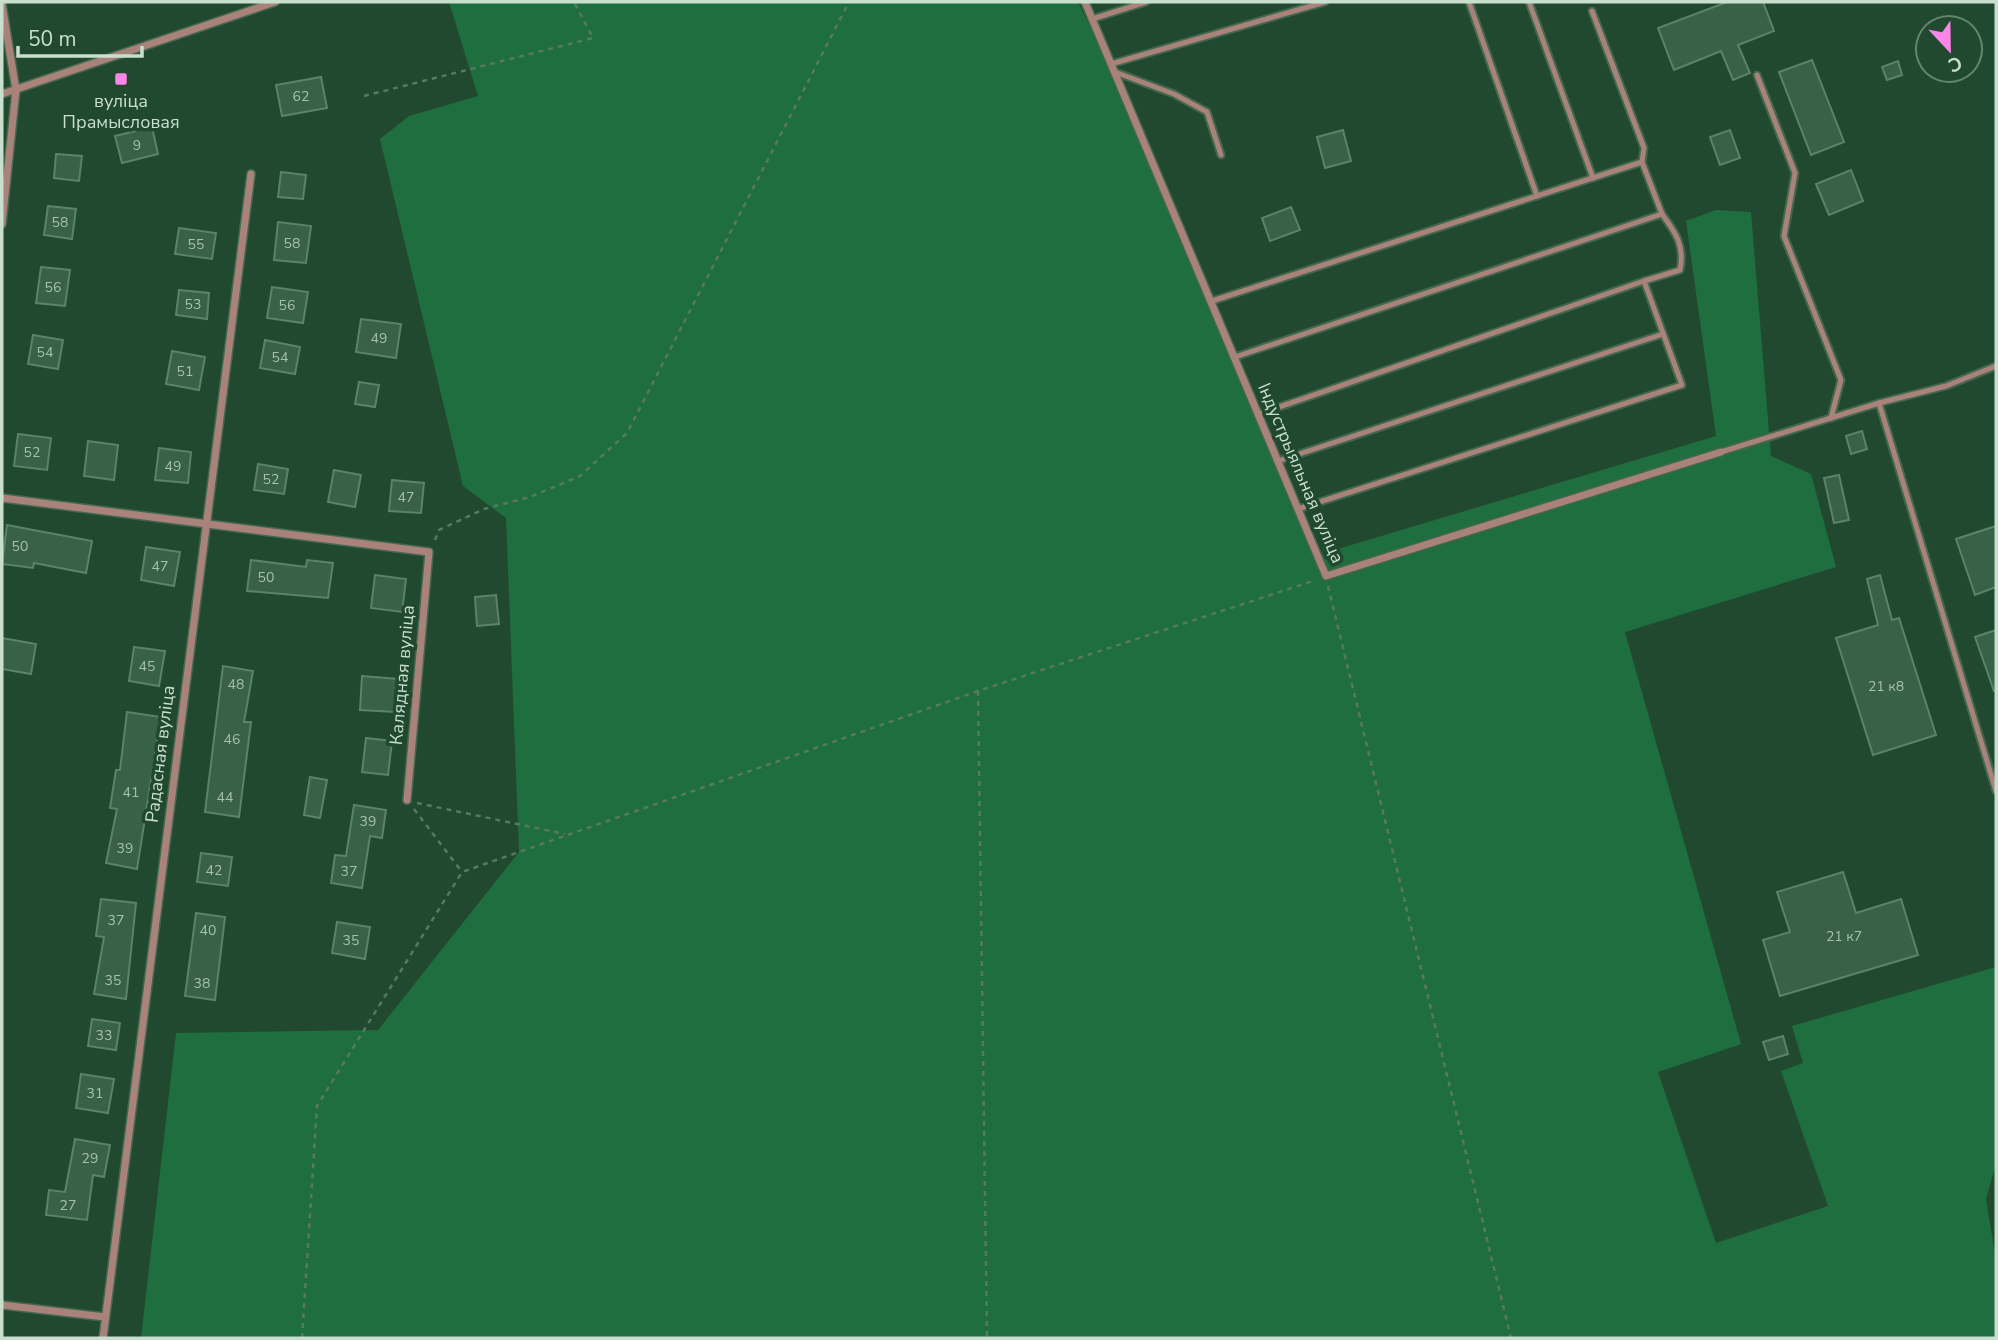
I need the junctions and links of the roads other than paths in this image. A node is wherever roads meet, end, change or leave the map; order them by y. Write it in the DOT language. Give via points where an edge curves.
graph roads {
  1 [pos="275,2"];
  2 [pos="1085,2"];
  3 [pos="1146,2"];
  4 [pos="1325,2"];
  5 [pos="1469,2"];
  6 [pos="1529,2"];
  7 [pos="2,4"];
  8 [pos="1592,11"];
  9 [pos="1092,19"];
  10 [pos="1113,68"];
  11 [pos="1757,75"];
  12 [pos="16,90"];
  13 [pos="2,94"];
  14 [pos="1221,155"];
  15 [pos="1642,162"];
  16 [pos="251,174"];
  17 [pos="1593,178"];
  18 [pos="1537,196"];
  19 [pos="1662,214"];
  20 [pos="2,224"];
  21 [pos="1644,281"];
  22 [pos="1212,301"];
  23 [pos="1663,334"];
  24 [pos="1235,357"];
  25 [pos="1996,366"];
  26 [pos="1879,402"];
  27 [pos="1259,414"];
  28 [pos="1831,418"];
  29 [pos="1721,453"];
  30 [pos="1278,461"];
  31 [pos="2,498"];
  32 [pos="1298,509"];
  33 [pos="205,525"];
  34 [pos="1996,791"];
  35 [pos="407,800"];
  36 [pos="2,1305"];
  37 [pos="105,1317"];
  38 [pos="103,1338"];
  1 -- 12 [label="street"];
  2 -- 9 [label="street, Індустрыяльная вуліца"];
  3 -- 9 [label="lane"];
  4 -- 10 [label="lane"];
  5 -- 18 [label="lane"];
  6 -- 17 [label="lane"];
  7 -- 12 [label="street"];
  8 -- 15 [label="lane" via="1644,148"];
  9 -- 10 [label="street, Індустрыяльная вуліца"];
  10 -- 14 [label="lane" via="1207,111"];
  10 -- 22 [label="street, Індустрыяльная вуліца"];
  11 -- 28 [label="lane" via="1795,173 1784,236 1841,380"];
  12 -- 13 [label="street"];
  12 -- 20 [label="street"];
  15 -- 17 [label="lane"];
  15 -- 19 [label="lane"];
  16 -- 33 [label="street, Радасная вуліца"];
  17 -- 18 [label="lane"];
  18 -- 22 [label="lane"];
  19 -- 21 [label="lane" via="1677,234 1683,254 1681,270"];
  19 -- 24 [label="lane"];
  21 -- 23 [label="lane"];
  21 -- 27 [label="lane"];
  22 -- 24 [label="street, Індустрыяльная вуліца"];
  23 -- 30 [label="lane"];
  23 -- 32 [label="lane" via="1682,385"];
  24 -- 27 [label="street, Індустрыяльная вуліца"];
  25 -- 26 [label="lane" via="1947,386"];
  26 -- 28 [label="lane"];
  26 -- 34 [label="lane"];
  27 -- 30 [label="street, Індустрыяльная вуліца"];
  28 -- 29 [label="lane"];
  29 -- 32 [label="street, Індустрыяльная вуліца" via="1326,576"];
  30 -- 32 [label="street, Індустрыяльная вуліца"];
  31 -- 33 [label="street"];
  33 -- 35 [label="street, Калядная вуліца" via="429,552"];
  33 -- 37 [label="street, Радасная вуліца"];
  36 -- 37 [label="street"];
  37 -- 38 [label="street, Радасная вуліца"];
}
